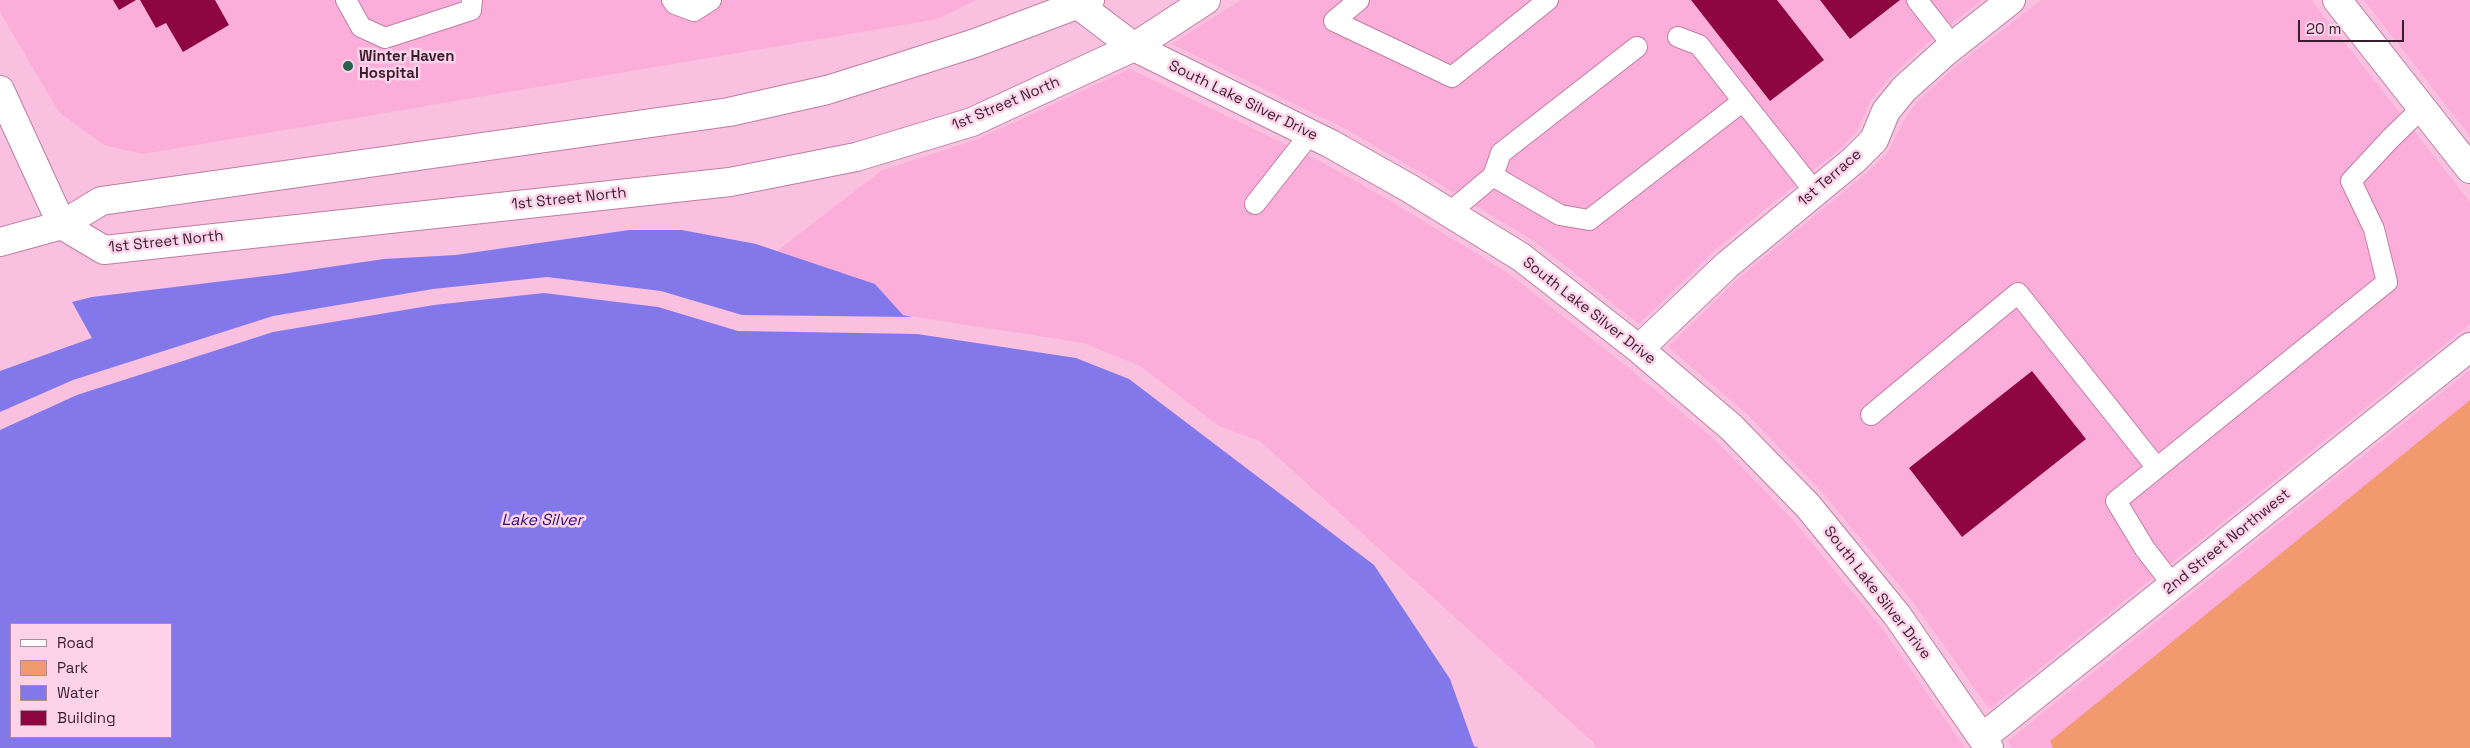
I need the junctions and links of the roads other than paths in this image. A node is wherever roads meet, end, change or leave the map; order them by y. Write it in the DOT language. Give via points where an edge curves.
graph roads {
  1 [pos="346,0"];
  2 [pos="472,0"];
  3 [pos="672,0"];
  4 [pos="711,0"];
  5 [pos="1206,0"];
  6 [pos="1359,0"];
  7 [pos="1548,0"];
  8 [pos="1917,0"];
  9 [pos="2011,0"];
  10 [pos="2337,0"];
  11 [pos="1080,2"];
  12 [pos="1678,37"];
  13 [pos="1953,46"];
  14 [pos="1134,47"];
  15 [pos="1637,47"];
  16 [pos="0,90"];
  17 [pos="1743,101"];
  18 [pos="2422,108"];
  19 [pos="1310,134"];
  20 [pos="2470,169"];
  21 [pos="1493,176"];
  22 [pos="1815,192"];
  23 [pos="1254,204"];
  24 [pos="1449,213"];
  25 [pos="62,225"];
  26 [pos="0,242"];
  27 [pos="2470,347"];
  28 [pos="1639,350"];
  29 [pos="1871,414"];
  30 [pos="2157,468"];
  31 [pos="2173,585"];
  32 [pos="1982,744"];
  1 -- 2 [label="lane" via="361,27 385,38 471,10"];
  3 -- 4 [label="lane" via="694,11"];
  5 -- 14 [label="street, 1st Street North"];
  6 -- 7 [label="lane" via="1334,21 1452,77"];
  8 -- 13 [label="lane"];
  9 -- 13 [label="street, 1st Terrace"];
  10 -- 18 [label="street"];
  11 -- 14 [label="street, South Lake Silver Drive"];
  11 -- 25 [label="street" via="975,43 836,87 729,112 101,201"];
  12 -- 17 [label="lane" via="1699,45"];
  13 -- 22 [label="street, 1st Terrace" via="1904,89 1886,111 1874,140"];
  14 -- 19 [label="street, South Lake Silver Drive"];
  14 -- 25 [label="street, 1st Street North" via="972,122 856,157 730,182 104,250"];
  15 -- 21 [label="lane" via="1501,153"];
  16 -- 25 [label="street"];
  17 -- 21 [label="lane" via="1590,220 1560,215"];
  17 -- 22 [label="lane"];
  18 -- 20 [label="street"];
  18 -- 30 [label="lane" via="2351,181 2374,230 2387,282"];
  19 -- 23 [label="lane"];
  19 -- 24 [label="street, South Lake Silver Drive"];
  21 -- 24 [label="lane"];
  22 -- 28 [label="street, 1st Terrace" via="1727,264"];
  24 -- 28 [label="street, South Lake Silver Drive" via="1521,257"];
  25 -- 26 [label="street"];
  27 -- 31 [label="street, 2nd Street Northwest"];
  28 -- 32 [label="street, South Lake Silver Drive" via="1731,426 1808,506 1897,615"];
  29 -- 30 [label="lane" via="2018,293"];
  30 -- 31 [label="lane" via="2116,501 2145,549"];
  31 -- 32 [label="street, 2nd Street Northwest"];
}
